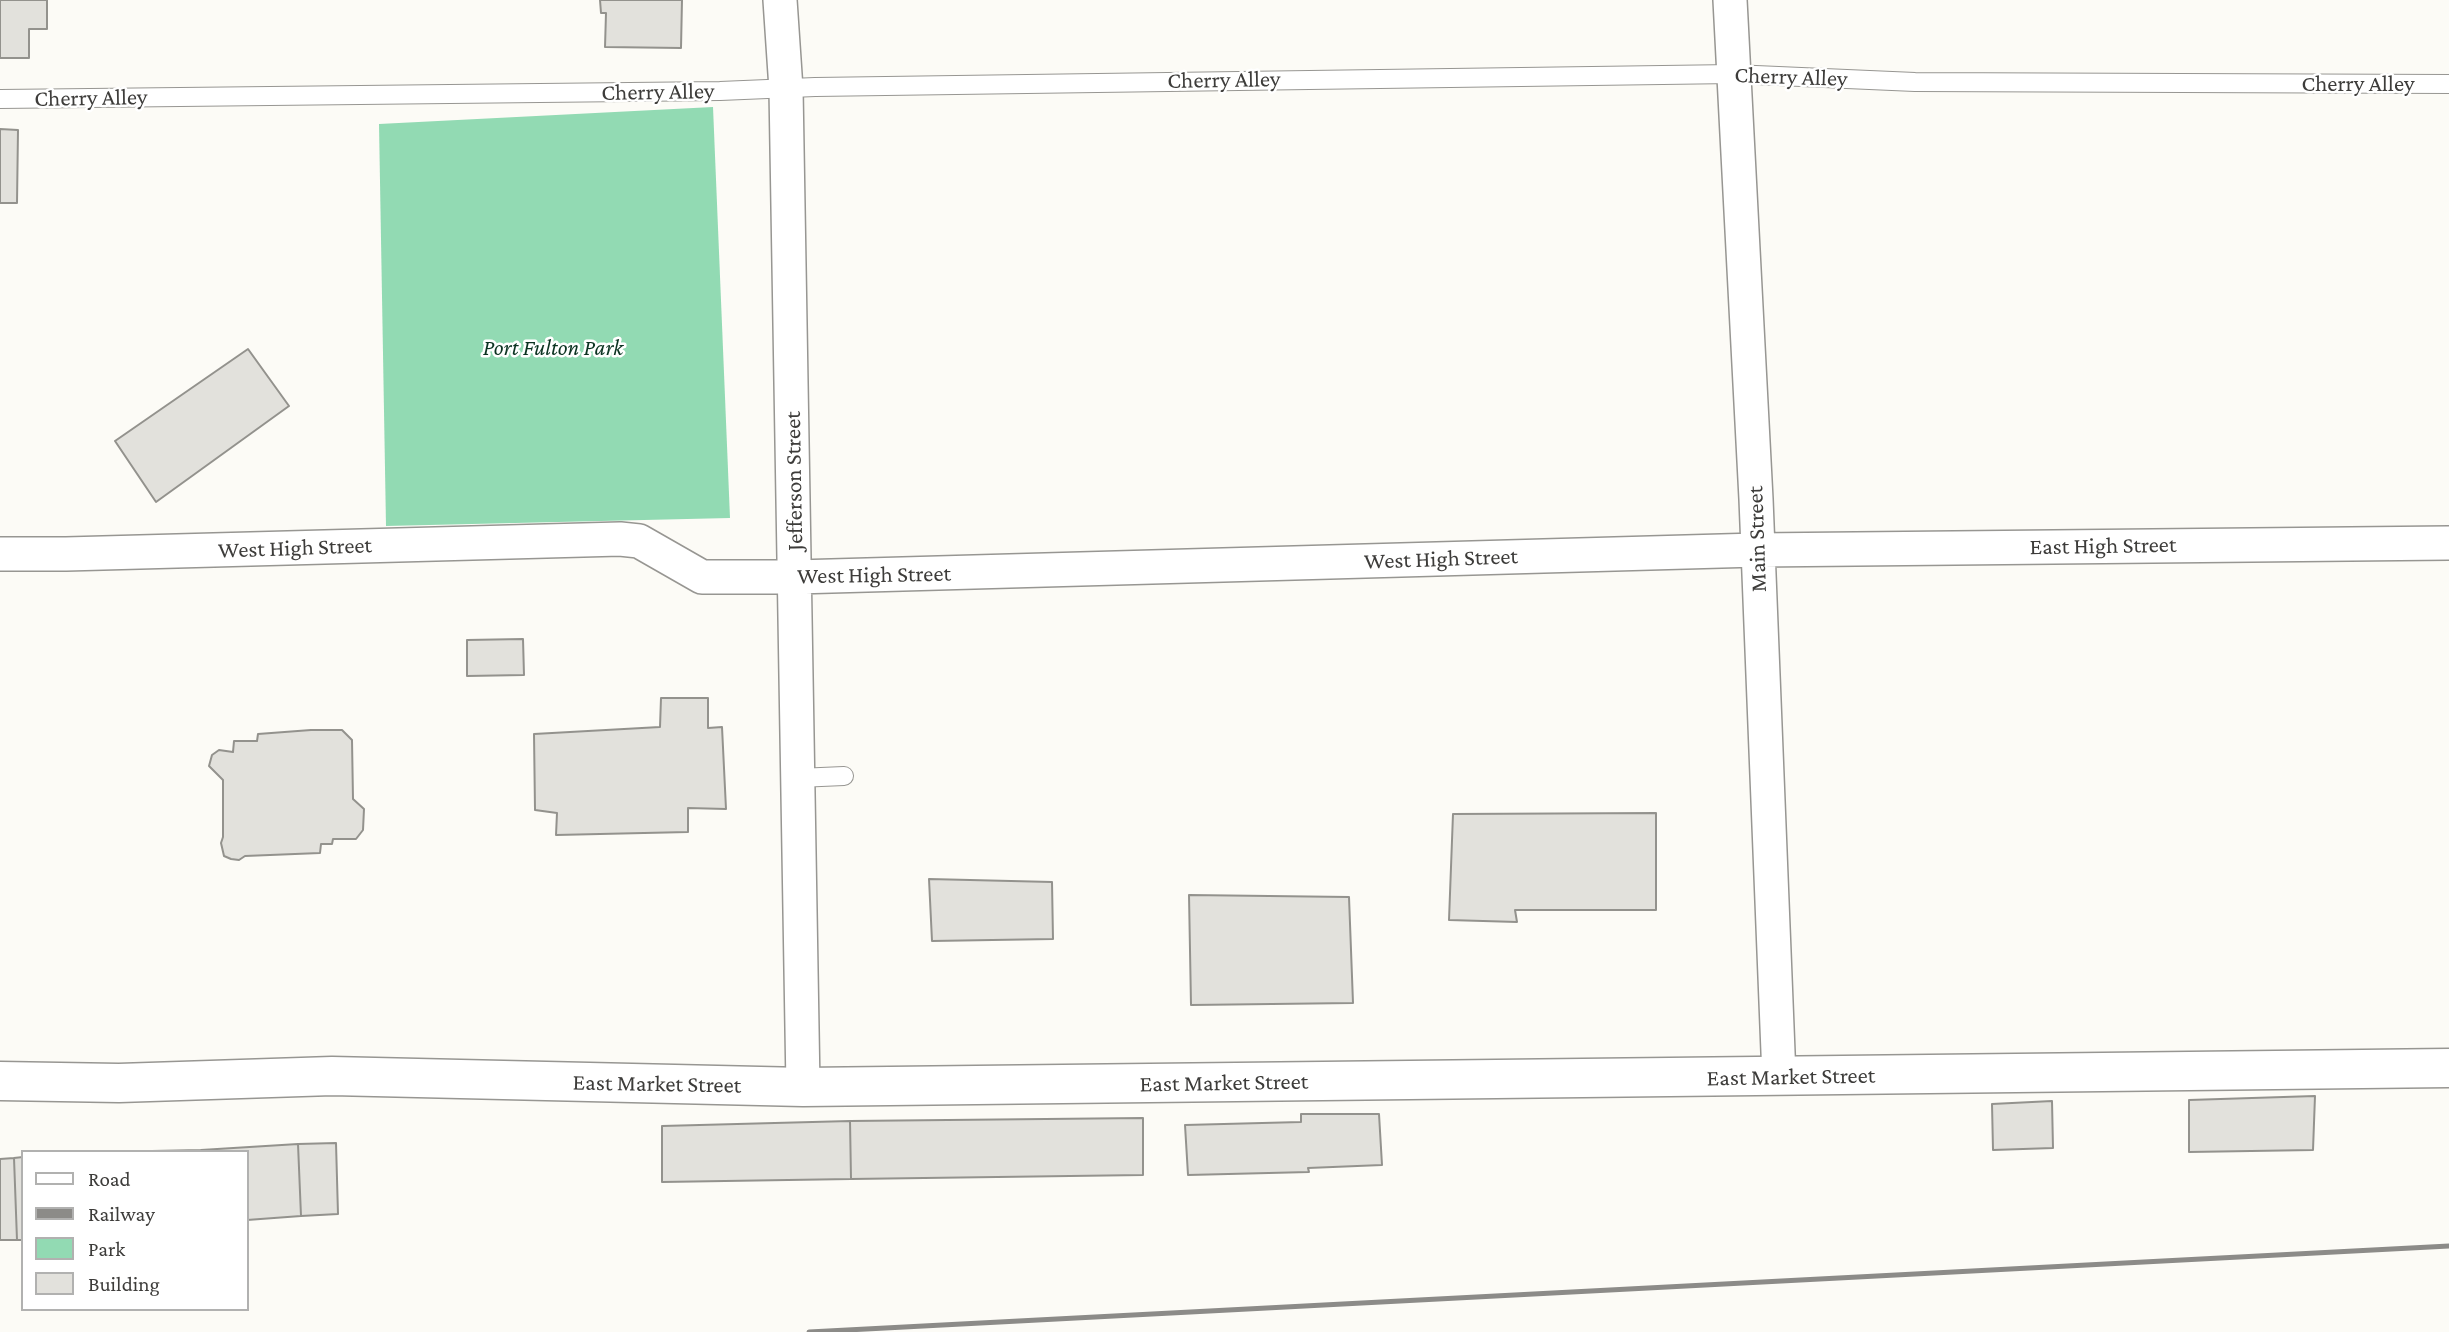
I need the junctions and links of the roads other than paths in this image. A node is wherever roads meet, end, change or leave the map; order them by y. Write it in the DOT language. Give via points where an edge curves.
graph roads {
  1 [pos="780,0"];
  2 [pos="1730,0"];
  3 [pos="1733,74"];
  4 [pos="2449,84"];
  5 [pos="786,89"];
  6 [pos="0,99"];
  7 [pos="2449,543"];
  8 [pos="1757,550"];
  9 [pos="0,554"];
  10 [pos="796,577"];
  11 [pos="844,776"];
  12 [pos="798,778"];
  13 [pos="2449,1068"];
  14 [pos="1779,1077"];
  15 [pos="0,1081"];
  16 [pos="803,1087"];
  1 -- 5 [label="street, Jefferson Street"];
  2 -- 3 [label="street, Main Street"];
  3 -- 4 [label="lane, Cherry Alley" via="1915,82"];
  3 -- 5 [label="lane, Cherry Alley"];
  3 -- 8 [label="street, Main Street"];
  5 -- 6 [label="lane, Cherry Alley"];
  5 -- 10 [label="street, Jefferson Street"];
  7 -- 8 [label="street, East High Street"];
  8 -- 10 [label="street, West High Street"];
  8 -- 14 [label="street, Main Street"];
  9 -- 10 [label="street, West High Street" via="620,539 639,541 702,577"];
  10 -- 12 [label="street, Jefferson Street"];
  11 -- 12 [label="lane"];
  12 -- 16 [label="street, Jefferson Street"];
  13 -- 14 [label="main road, East Market Street"];
  14 -- 16 [label="main road, East Market Street"];
  15 -- 16 [label="main road, East Market Street" via="119,1083 332,1076"];
}
